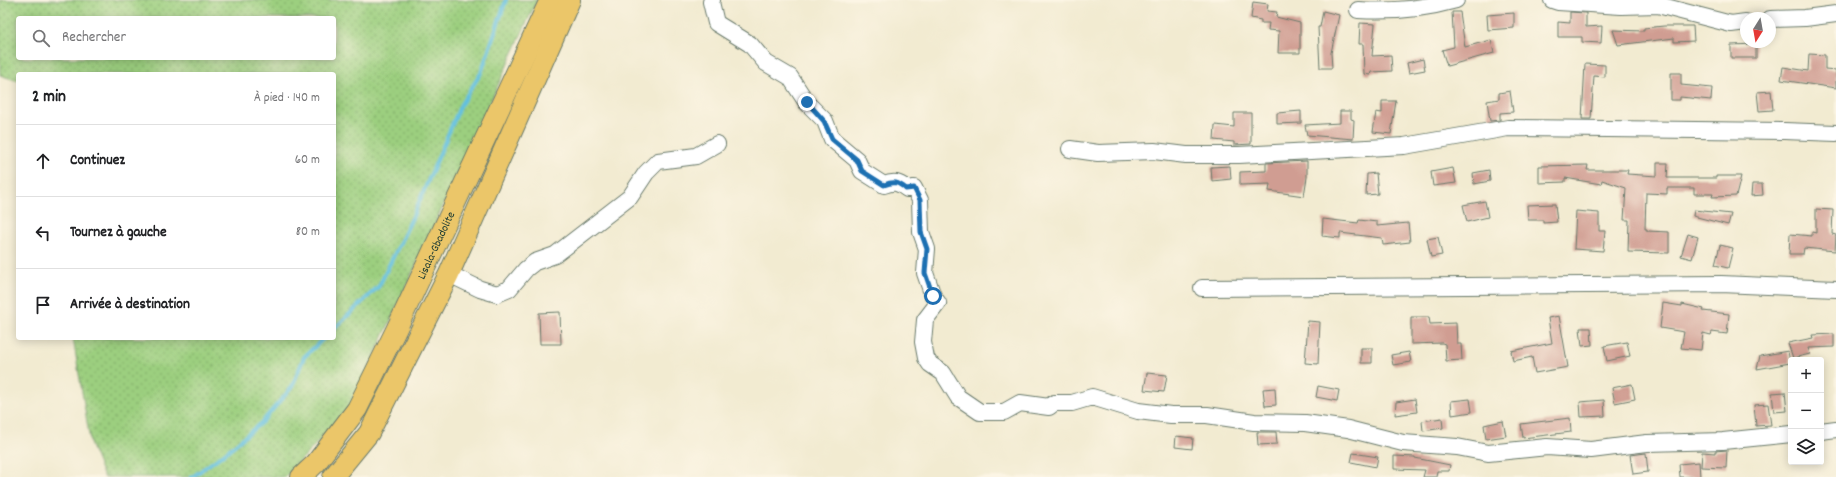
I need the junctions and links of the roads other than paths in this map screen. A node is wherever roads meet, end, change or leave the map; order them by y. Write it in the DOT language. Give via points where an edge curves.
graph roads {
  1 [pos="550,0"];
  2 [pos="570,0"];
  3 [pos="712,0"];
  4 [pos="1456,0"];
  5 [pos="1552,0"];
  6 [pos="1358,10"];
  7 [pos="1836,14"];
  8 [pos="1776,19"];
  9 [pos="1740,23"];
  10 [pos="1836,133"];
  11 [pos="717,144"];
  12 [pos="1070,149"];
  13 [pos="449,274"];
  14 [pos="1202,288"];
  15 [pos="1836,289"];
  16 [pos="1836,429"];
  17 [pos="1824,431"];
  18 [pos="1788,434"];
  19 [pos="301,477"];
  20 [pos="333,477"];
  1 -- 19 [label="main road, Lisala-Gbadolite" via="357,410 316,463"];
  2 -- 13 [label="main road, Lisala-Gbadolite"];
  3 -- 18 [label="street" via="716,23 750,44 766,63 790,77 824,121 832,139 857,160 862,171 884,185 891,182 899,183 906,189 914,188 920,200 921,232 927,249 925,273 938,303 925,320 923,342 926,358 943,373 958,397 980,412 1004,412 1020,403 1049,407 1054,402 1072,403 1092,397 1138,411 1171,415 1207,415 1254,422 1305,423 1348,429 1403,443 1457,447 1488,453 1547,447 1591,450 1647,443 1723,441"];
  4 -- 6 [label="street" via="1409,9"];
  5 -- 9 [label="street" via="1621,6 1658,5 1731,24"];
  7 -- 8 [label="street"];
  10 -- 12 [label="street" via="1508,128 1404,146 1239,155 1186,155 1154,151 1098,153"];
  11 -- 13 [label="street" via="696,156 658,161 646,173 630,197 555,255 535,262 509,289 497,294"];
  13 -- 20 [label="main road, Lisala-Gbadolite" via="369,432"];
  14 -- 15 [label="street" via="1721,284"];
  16 -- 17 [label="street"];
}
